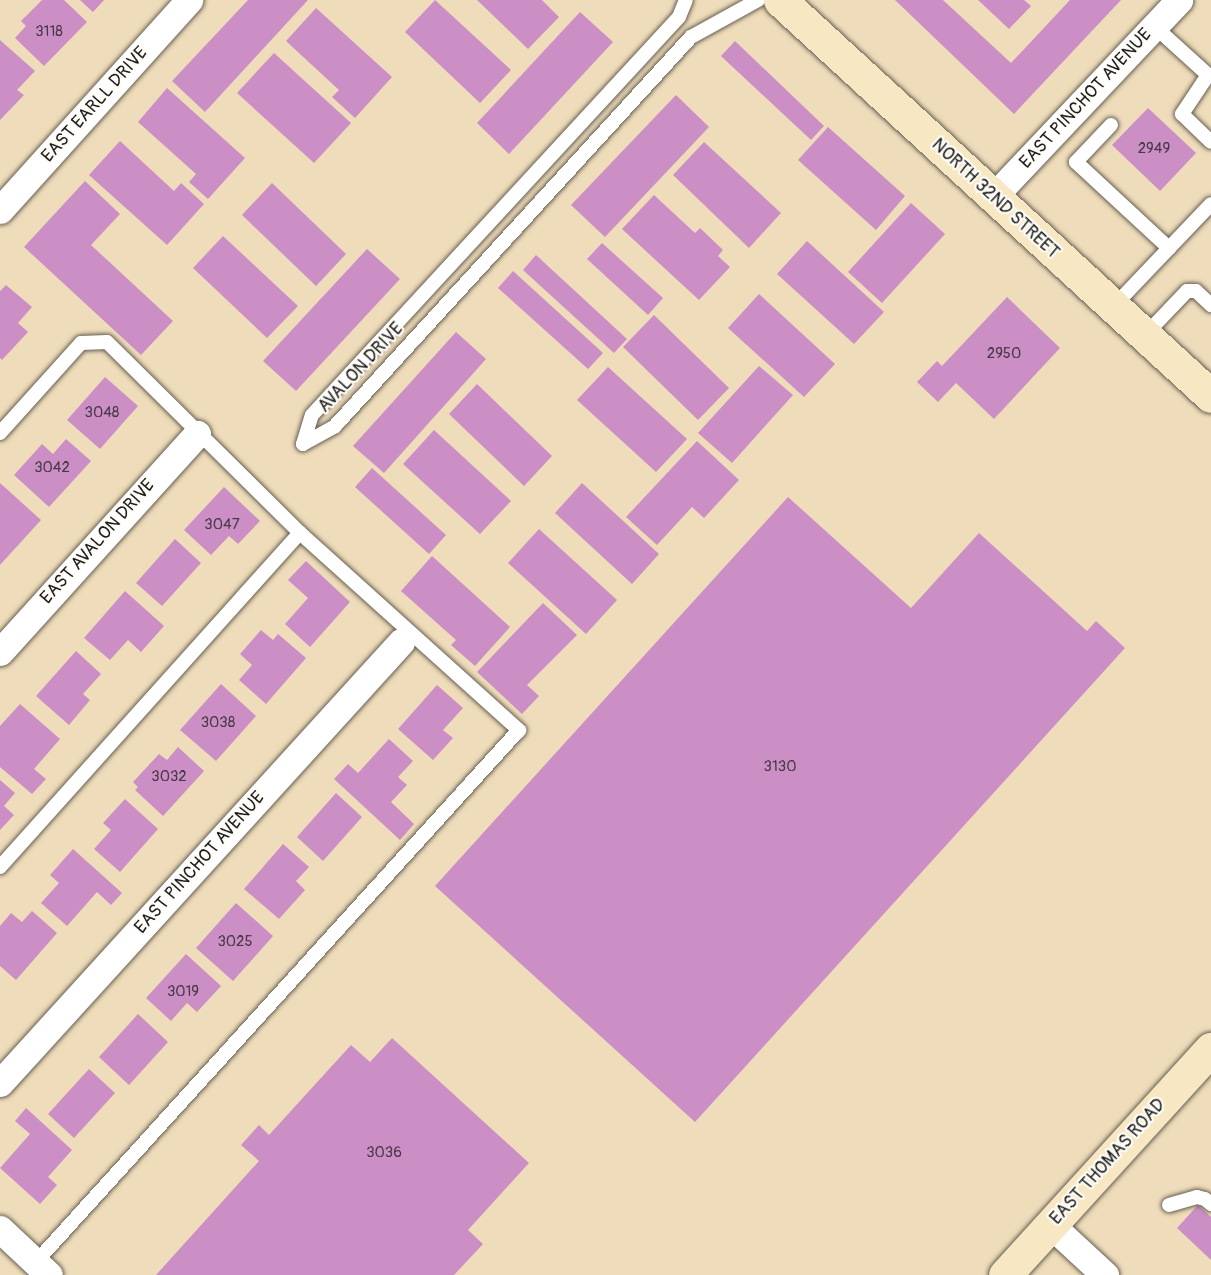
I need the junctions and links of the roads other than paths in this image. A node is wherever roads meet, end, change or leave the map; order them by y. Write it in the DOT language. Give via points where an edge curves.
graph roads {
  1 [pos="189,0"];
  2 [pos="686,0"];
  3 [pos="758,0"];
  4 [pos="780,0"];
  5 [pos="1179,0"];
  6 [pos="1154,26"];
  7 [pos="1111,125"];
  8 [pos="1211,142"];
  9 [pos="993,197"];
  10 [pos="1211,204"];
  11 [pos="0,210"];
  12 [pos="1169,248"];
  13 [pos="1211,305"];
  14 [pos="1113,307"];
  15 [pos="1144,336"];
  16 [pos="1207,386"];
  17 [pos="0,433"];
  18 [pos="197,434"];
  19 [pos="300,533"];
  20 [pos="401,642"];
  21 [pos="0,652"];
  22 [pos="0,867"];
  23 [pos="1211,1049"];
  24 [pos="0,1083"];
  25 [pos="1211,1204"];
  26 [pos="1168,1205"];
  27 [pos="1051,1225"];
  28 [pos="0,1229"];
  29 [pos="42,1269"];
  30 [pos="1005,1275"];
  31 [pos="1105,1275"];
  1 -- 11 [label="street, EAST EARLL DRIVE"];
  2 -- 3 [label="lane, AVALON DRIVE" via="675,22 312,415 303,444 335,426 691,36"];
  4 -- 9 [label="main road, NORTH 32ND STREET"];
  5 -- 6 [label="street, EAST PINCHOT AVENUE"];
  6 -- 8 [label="lane" via="1208,75 1182,114"];
  6 -- 9 [label="street, EAST PINCHOT AVENUE"];
  7 -- 12 [label="lane" via="1076,162"];
  9 -- 14 [label="main road, NORTH 32ND STREET"];
  10 -- 12 [label="lane"];
  12 -- 14 [label="lane"];
  13 -- 15 [label="lane" via="1196,291 1186,291"];
  14 -- 15 [label="main road, NORTH 32ND STREET"];
  15 -- 16 [label="main road, NORTH 32ND STREET"];
  17 -- 18 [label="lane" via="81,343 106,342"];
  18 -- 19 [label="lane"];
  18 -- 21 [label="street, EAST AVALON DRIVE"];
  19 -- 22 [label="lane"];
  19 -- 29 [label="lane" via="519,730"];
  20 -- 24 [label="street, EAST PINCHOT AVENUE"];
  23 -- 27 [label="main road, EAST THOMAS ROAD"];
  25 -- 26 [label="lane" via="1197,1197"];
  27 -- 30 [label="main road, EAST THOMAS ROAD"];
  27 -- 31 [label="street"];
  28 -- 29 [label="street"];
}
